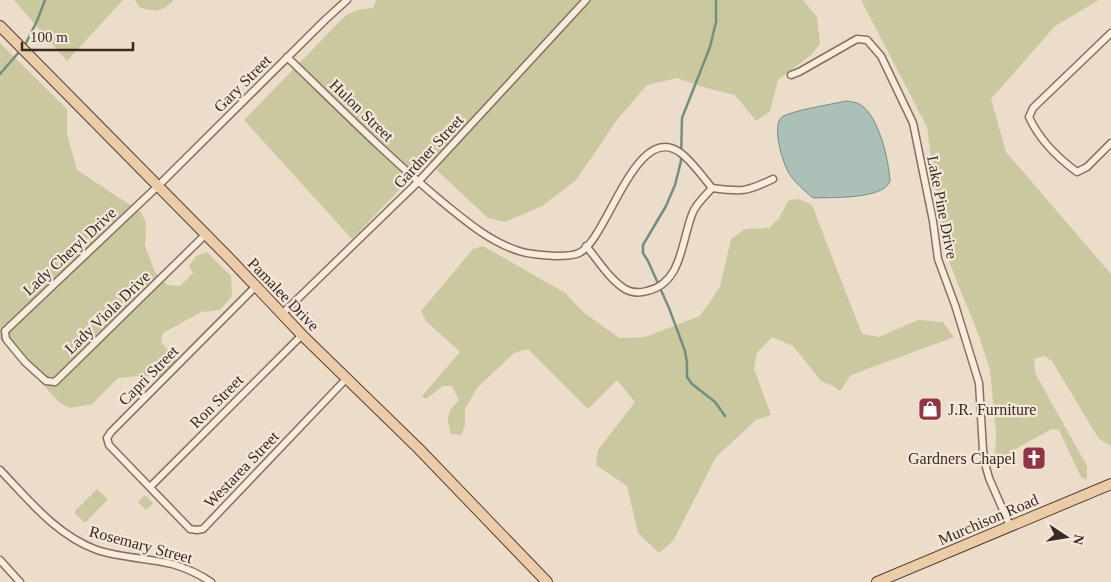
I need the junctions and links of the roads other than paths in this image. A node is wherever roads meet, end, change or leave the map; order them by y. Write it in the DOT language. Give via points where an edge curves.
graph roads {
  1 [pos="347,0"];
  2 [pos="586,0"];
  3 [pos="0,26"];
  4 [pos="1111,33"];
  5 [pos="287,58"];
  6 [pos="791,75"];
  7 [pos="1111,143"];
  8 [pos="773,179"];
  9 [pos="418,182"];
  10 [pos="158,186"];
  11 [pos="712,188"];
  12 [pos="205,235"];
  13 [pos="586,246"];
  14 [pos="255,287"];
  15 [pos="282,314"];
  16 [pos="302,335"];
  17 [pos="24,362"];
  18 [pos="347,378"];
  19 [pos="0,470"];
  20 [pos="1111,484"];
  21 [pos="150,487"];
  22 [pos="1010,526"];
  23 [pos="0,560"];
  24 [pos="20,582"];
  25 [pos="211,582"];
  26 [pos="547,582"];
  27 [pos="877,582"];
  1 -- 5 [label="street, Gary Street"];
  2 -- 9 [label="street, Gardner Street"];
  3 -- 10 [label="main road, Pamalee Drive"];
  4 -- 7 [label="street" via="1033,108 1029,117 1036,133 1077,172 1087,167"];
  5 -- 9 [label="street, Hulon Street"];
  5 -- 10 [label="street, Gary Street"];
  6 -- 22 [label="street, Lake Pine Drive" via="857,38 867,40 881,56 913,124 938,259 979,383 986,467"];
  8 -- 11 [label="street" via="751,190 736,192"];
  9 -- 13 [label="street, Hulon Street" via="478,231 519,251 563,256 580,253"];
  9 -- 15 [label="street, Gardner Street"];
  10 -- 12 [label="main road, Pamalee Drive"];
  10 -- 17 [label="street, Lady Cheryl Drive" via="5,331 6,340"];
  11 -- 13 [label="street" via="682,153 668,147 655,150 639,162"];
  11 -- 13 [label="street" via="688,224 677,268 670,279 653,290 639,293 626,290"];
  12 -- 14 [label="main road, Pamalee Drive"];
  12 -- 17 [label="street, Lady Viola Drive" via="56,382 46,382"];
  14 -- 15 [label="main road, Pamalee Drive"];
  14 -- 21 [label="street, Capri Street" via="110,432 109,444"];
  15 -- 16 [label="main road, Pamalee Drive"];
  16 -- 18 [label="main road, Pamalee Drive"];
  16 -- 21 [label="street, Ron Street"];
  18 -- 21 [label="street, Westarea Street" via="203,529 190,529"];
  18 -- 26 [label="main road, Pamalee Drive"];
  19 -- 25 [label="street, Rosemary Street" via="47,518 84,544 113,554 173,564"];
  20 -- 22 [label="main road, Murchison Road"];
  22 -- 27 [label="main road, Murchison Road"];
  23 -- 24 [label="street"];
}
